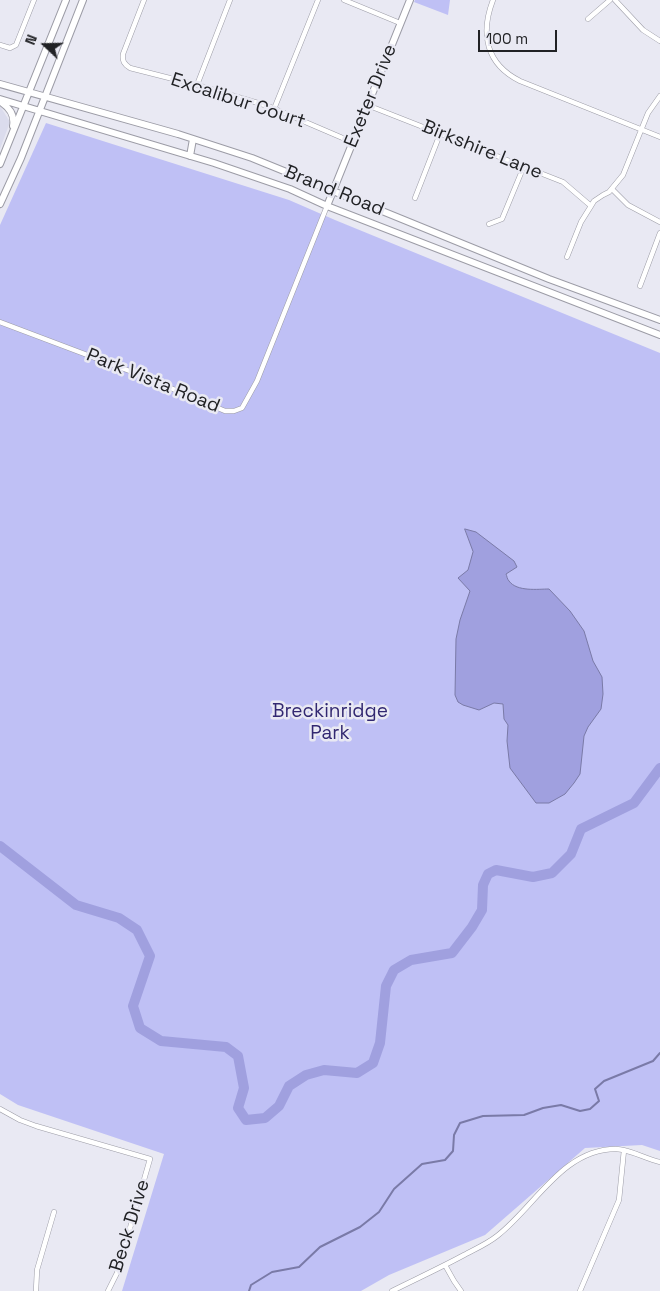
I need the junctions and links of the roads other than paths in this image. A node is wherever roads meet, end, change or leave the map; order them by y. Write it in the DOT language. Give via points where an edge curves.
graph roads {
  1 [pos="34,0"];
  2 [pos="66,0"];
  3 [pos="82,0"];
  4 [pos="144,0"];
  5 [pos="230,0"];
  6 [pos="318,0"];
  7 [pos="344,0"];
  8 [pos="410,0"];
  9 [pos="493,0"];
  10 [pos="610,0"];
  11 [pos="615,0"];
  12 [pos="588,19"];
  13 [pos="400,23"];
  14 [pos="660,41"];
  15 [pos="0,45"];
  16 [pos="0,84"];
  17 [pos="197,85"];
  18 [pos="28,92"];
  19 [pos="660,96"];
  20 [pos="45,97"];
  21 [pos="0,100"];
  22 [pos="367,105"];
  23 [pos="23,106"];
  24 [pos="274,109"];
  25 [pos="40,111"];
  26 [pos="641,130"];
  27 [pos="13,132"];
  28 [pos="440,134"];
  29 [pos="660,137"];
  30 [pos="194,139"];
  31 [pos="352,142"];
  32 [pos="190,156"];
  33 [pos="0,164"];
  34 [pos="524,166"];
  35 [pos="612,189"];
  36 [pos="332,191"];
  37 [pos="415,198"];
  38 [pos="0,204"];
  39 [pos="327,206"];
  40 [pos="592,206"];
  41 [pos="660,222"];
  42 [pos="489,224"];
  43 [pos="660,233"];
  44 [pos="567,257"];
  45 [pos="640,286"];
  46 [pos="660,320"];
  47 [pos="0,322"];
  48 [pos="660,335"];
  49 [pos="0,1109"];
  50 [pos="624,1150"];
  51 [pos="660,1162"];
  52 [pos="54,1212"];
  53 [pos="445,1265"];
  54 [pos="36,1291"];
  55 [pos="108,1291"];
  56 [pos="392,1291"];
  57 [pos="462,1291"];
  58 [pos="580,1291"];
  1 -- 15 [label="street" via="16,46"];
  2 -- 18 [label="main road"];
  3 -- 20 [label="main road"];
  4 -- 17 [label="street, Excalibur Court" via="123,54 124,62 130,68"];
  5 -- 17 [label="street"];
  6 -- 24 [label="street"];
  7 -- 13 [label="street"];
  8 -- 13 [label="main road, Exeter Drive"];
  9 -- 26 [label="street" via="487,21 489,48 497,64 509,76"];
  10 -- 12 [label="street"];
  11 -- 14 [label="street" via="644,30"];
  13 -- 22 [label="main road, Exeter Drive"];
  16 -- 18 [label="main road, Brand Road"];
  17 -- 24 [label="street, Excalibur Court"];
  18 -- 20 [label="main road, Brand Road"];
  18 -- 23 [label="main road"];
  19 -- 26 [label="street"];
  20 -- 25 [label="main road"];
  20 -- 30 [label="main road, Brand Road"];
  21 -- 23 [label="main road, Brand Road"];
  21 -- 27 [label="main road" via="13,114"];
  22 -- 28 [label="street, Birkshire Lane"];
  22 -- 31 [label="main road, Exeter Drive"];
  23 -- 25 [label="main road, Brand Road"];
  23 -- 27 [label="main road"];
  24 -- 31 [label="street, Excalibur Court"];
  25 -- 32 [label="main road, Brand Road"];
  25 -- 38 [label="main road"];
  26 -- 29 [label="street"];
  26 -- 35 [label="street" via="623,175"];
  27 -- 33 [label="main road"];
  28 -- 34 [label="street, Birkshire Lane"];
  28 -- 37 [label="street"];
  30 -- 32 [label="main road"];
  30 -- 36 [label="main road, Brand Road" via="252,158"];
  31 -- 36 [label="main road, Exeter Drive"];
  32 -- 39 [label="main road, Brand Road" via="290,189"];
  34 -- 40 [label="street, Birkshire Lane" via="563,182"];
  34 -- 42 [label="street" via="502,219"];
  35 -- 40 [label="street" via="594,201"];
  35 -- 41 [label="street" via="628,205"];
  36 -- 39 [label="main road, Exeter Drive"];
  36 -- 46 [label="main road, Brand Road"];
  39 -- 47 [label="street, Park Vista Road" via="259,377 242,408 234,411 225,411"];
  39 -- 48 [label="main road, Brand Road"];
  40 -- 44 [label="street" via="581,222"];
  43 -- 45 [label="street"];
  49 -- 55 [label="street, Beck Drive" via="36,1126 150,1159 117,1273"];
  50 -- 51 [label="street"];
  50 -- 53 [label="street" via="597,1151 579,1158 497,1236"];
  50 -- 58 [label="street" via="619,1200"];
  52 -- 54 [label="street" via="38,1270"];
  53 -- 56 [label="street"];
  53 -- 57 [label="street"];
}
